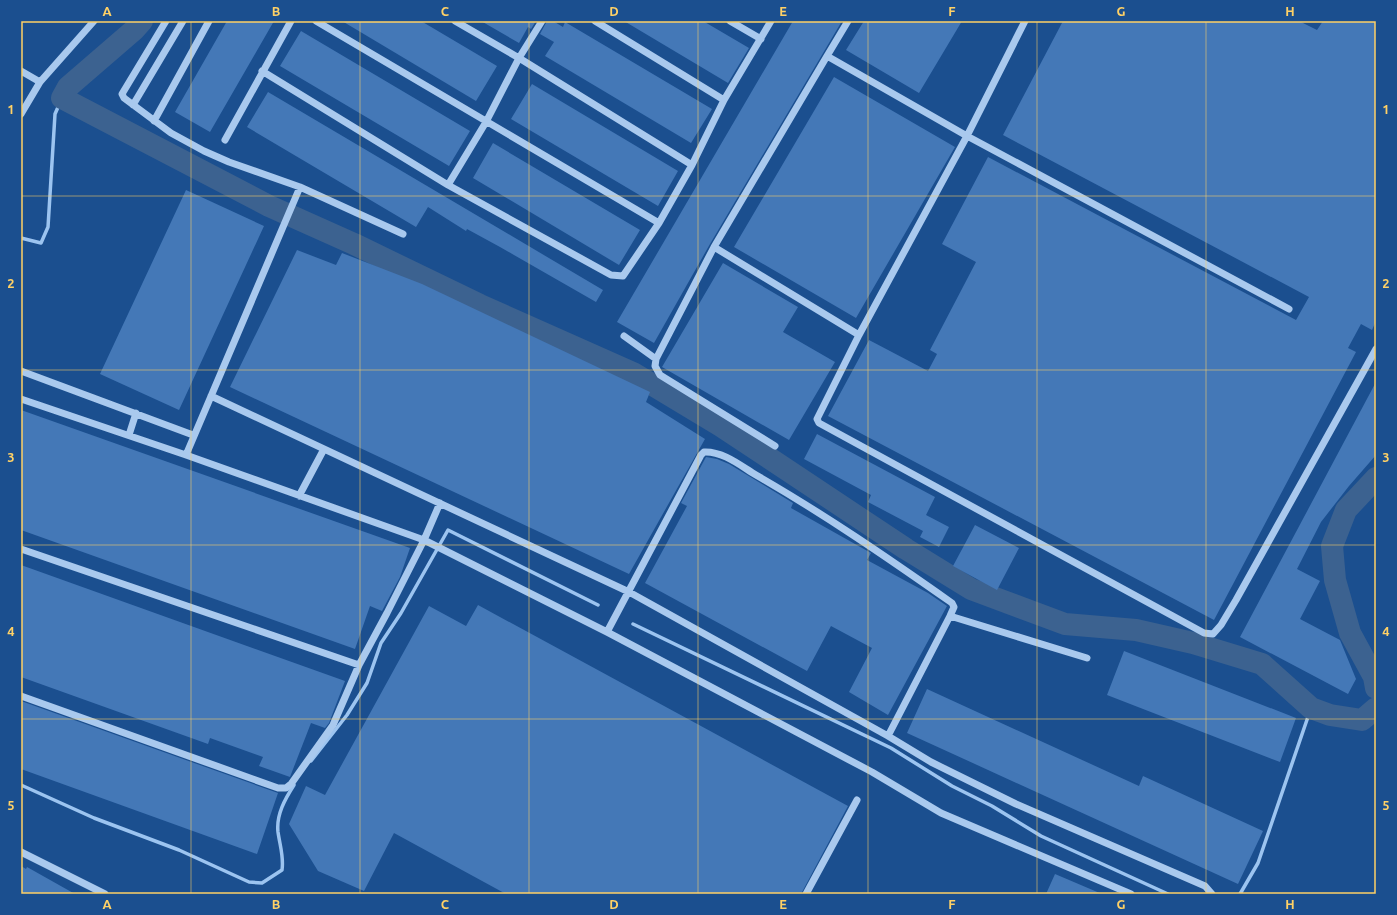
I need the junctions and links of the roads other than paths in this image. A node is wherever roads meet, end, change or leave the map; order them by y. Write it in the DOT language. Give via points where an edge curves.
graph roads {
  1 [pos="94,21"];
  2 [pos="166,21"];
  3 [pos="183,21"];
  4 [pos="209,21"];
  5 [pos="291,21"];
  6 [pos="455,21"];
  7 [pos="542,21"];
  8 [pos="595,21"];
  9 [pos="730,21"];
  10 [pos="771,21"];
  11 [pos="848,21"];
  12 [pos="1024,21"];
  13 [pos="318,22"];
  14 [pos="761,39"];
  15 [pos="827,56"];
  16 [pos="519,58"];
  17 [pos="21,71"];
  18 [pos="262,71"];
  19 [pos="40,82"];
  20 [pos="724,100"];
  21 [pos="133,105"];
  22 [pos="21,114"];
  23 [pos="154,121"];
  24 [pos="486,122"];
  25 [pos="967,136"];
  26 [pos="225,140"];
  27 [pos="692,165"];
  28 [pos="448,185"];
  29 [pos="300,187"];
  30 [pos="659,223"];
  31 [pos="403,234"];
  32 [pos="714,247"];
  33 [pos="1289,309"];
  34 [pos="859,334"];
  35 [pos="624,336"];
  36 [pos="1376,349"];
  37 [pos="656,360"];
  38 [pos="21,371"];
  39 [pos="211,396"];
  40 [pos="21,399"];
  41 [pos="136,413"];
  42 [pos="129,435"];
  43 [pos="193,435"];
  44 [pos="775,446"];
  45 [pos="324,449"];
  46 [pos="186,455"];
  47 [pos="299,496"];
  48 [pos="440,503"];
  49 [pos="424,540"];
  50 [pos="21,549"];
  51 [pos="629,592"];
  52 [pos="950,616"];
  53 [pos="607,632"];
  54 [pos="1087,658"];
  55 [pos="359,664"];
  56 [pos="21,696"];
  57 [pos="888,736"];
  58 [pos="857,800"];
  59 [pos="21,852"];
  60 [pos="105,894"];
  61 [pos="806,894"];
  62 [pos="1131,894"];
  63 [pos="1212,894"];
  1 -- 19 [label="street"];
  2 -- 21 [label="street" via="122,94"];
  3 -- 21 [label="street"];
  4 -- 23 [label="street"];
  5 -- 18 [label="street"];
  6 -- 16 [label="street"];
  7 -- 16 [label="street"];
  8 -- 20 [label="street"];
  9 -- 14 [label="street"];
  10 -- 14 [label="street"];
  11 -- 15 [label="street"];
  12 -- 25 [label="street"];
  13 -- 24 [label="street"];
  14 -- 20 [label="street"];
  15 -- 25 [label="street"];
  15 -- 32 [label="street"];
  16 -- 24 [label="street"];
  16 -- 27 [label="street"];
  17 -- 19 [label="street"];
  18 -- 26 [label="street"];
  18 -- 28 [label="street"];
  19 -- 22 [label="street"];
  20 -- 27 [label="street"];
  21 -- 23 [label="street"];
  23 -- 29 [label="street" via="171,133 229,162"];
  24 -- 28 [label="street"];
  24 -- 30 [label="street"];
  25 -- 33 [label="street"];
  25 -- 34 [label="street"];
  27 -- 30 [label="street"];
  28 -- 30 [label="street" via="611,275 623,276 626,273"];
  29 -- 31 [label="street"];
  29 -- 39 [label="street"];
  32 -- 34 [label="street"];
  32 -- 37 [label="street"];
  34 -- 36 [label="street" via="817,416 819,423 1204,633 1213,634 1236,600"];
  35 -- 37 [label="street"];
  37 -- 44 [label="street" via="655,366 660,375"];
  38 -- 41 [label="street"];
  39 -- 43 [label="street"];
  39 -- 45 [label="street"];
  40 -- 42 [label="street"];
  41 -- 42 [label="street"];
  41 -- 43 [label="street"];
  42 -- 46 [label="street"];
  43 -- 46 [label="street"];
  45 -- 47 [label="street"];
  45 -- 48 [label="street"];
  46 -- 47 [label="street"];
  47 -- 49 [label="street"];
  48 -- 49 [label="street"];
  48 -- 51 [label="street"];
  49 -- 53 [label="street"];
  49 -- 55 [label="street"];
  50 -- 55 [label="street"];
  51 -- 52 [label="street" via="701,455 709,452 718,454 789,494 856,536 952,603 954,607"];
  51 -- 53 [label="street"];
  51 -- 57 [label="street"];
  52 -- 54 [label="street"];
  52 -- 57 [label="street"];
  53 -- 62 [label="street" via="872,772 941,813"];
  55 -- 56 [label="street" via="331,728 286,788 278,788"];
  57 -- 63 [label="street" via="931,762 1016,804 1205,886"];
  58 -- 61 [label="street"];
  59 -- 60 [label="street"];
}
